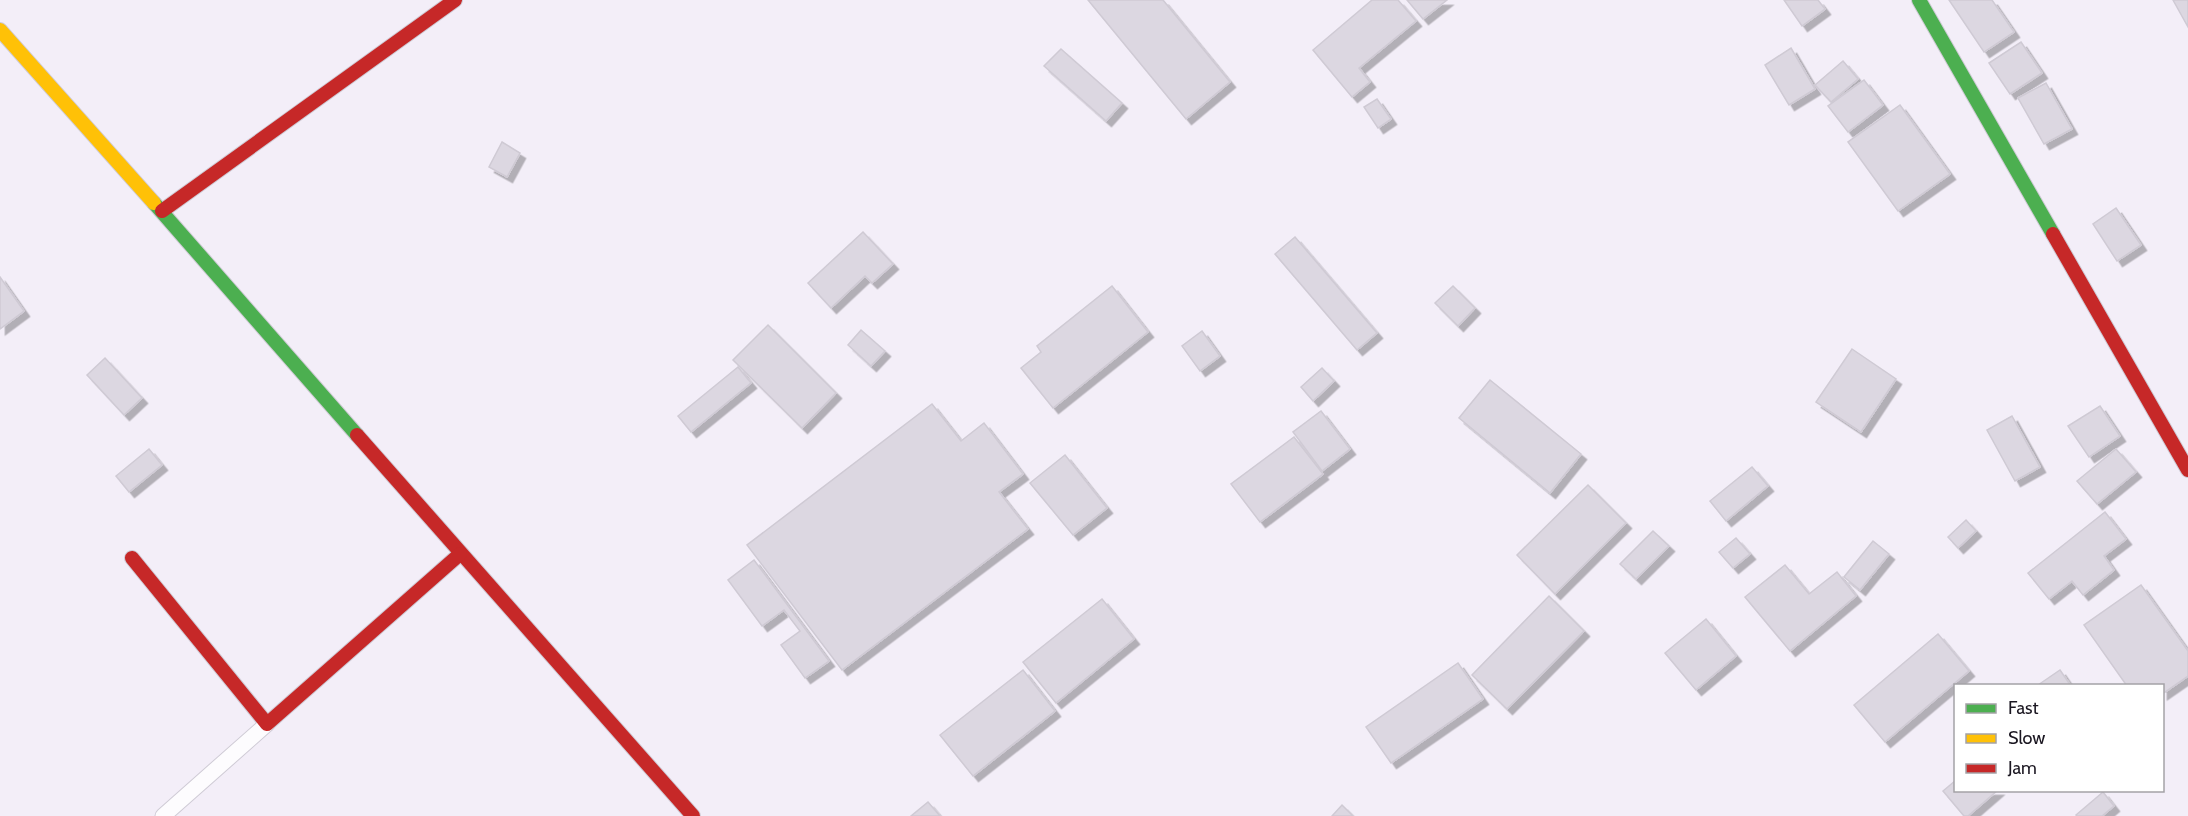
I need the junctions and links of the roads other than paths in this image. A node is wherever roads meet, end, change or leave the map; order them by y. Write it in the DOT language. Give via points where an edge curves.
graph roads {
  1 [pos="455,0"];
  2 [pos="1919,0"];
  3 [pos="0,30"];
  4 [pos="162,211"];
  5 [pos="2188,470"];
  6 [pos="460,554"];
  7 [pos="132,558"];
  8 [pos="267,724"];
  9 [pos="163,816"];
  10 [pos="693,816"];
  1 -- 4 [label="street"];
  2 -- 5 [label="street"];
  3 -- 4 [label="street"];
  4 -- 6 [label="street"];
  6 -- 8 [label="street"];
  6 -- 10 [label="street"];
  7 -- 8 [label="street"];
  8 -- 9 [label="lane"];
}
